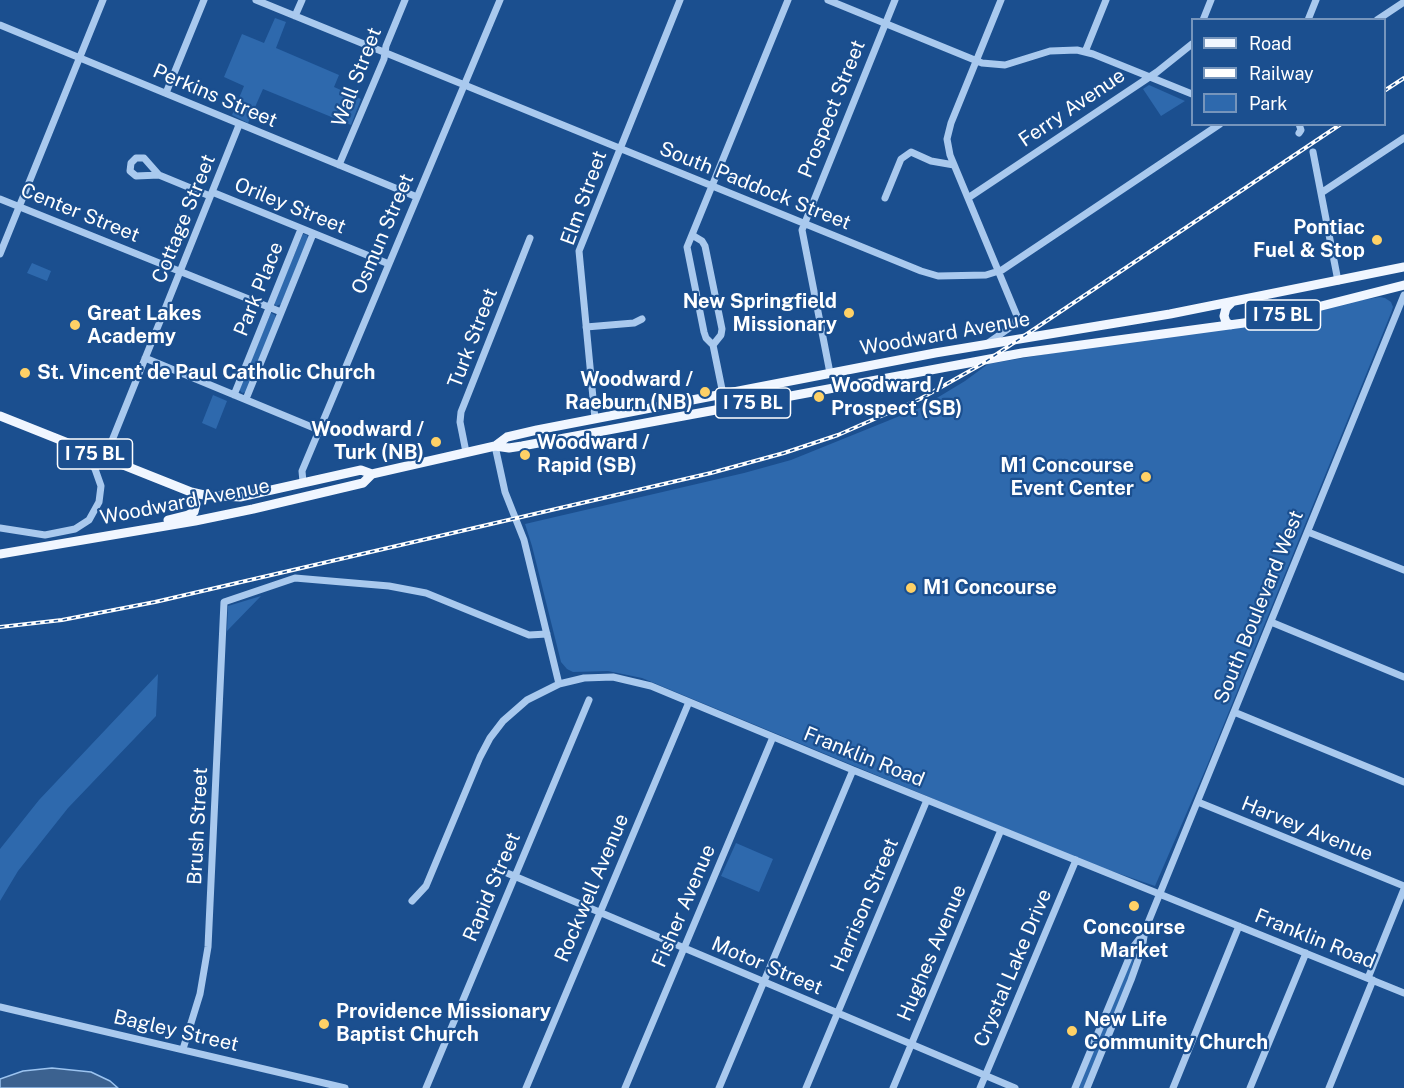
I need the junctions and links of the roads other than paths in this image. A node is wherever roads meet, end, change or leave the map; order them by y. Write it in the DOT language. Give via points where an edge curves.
graph roads {
  1 [pos="103,0"];
  2 [pos="204,0"];
  3 [pos="256,0"];
  4 [pos="302,0"];
  5 [pos="405,0"];
  6 [pos="500,0"];
  7 [pos="680,0"];
  8 [pos="788,0"];
  9 [pos="828,0"];
  10 [pos="895,0"];
  11 [pos="1001,0"];
  12 [pos="1106,0"];
  13 [pos="1211,0"];
  14 [pos="1316,0"];
  15 [pos="1404,2"];
  16 [pos="295,16"];
  17 [pos="1204,18"];
  18 [pos="1309,18"];
  19 [pos="1380,18"];
  20 [pos="885,23"];
  21 [pos="0,24"];
  22 [pos="1191,45"];
  23 [pos="1085,52"];
  24 [pos="385,53"];
  25 [pos="80,57"];
  26 [pos="976,61"];
  27 [pos="1149,77"];
  28 [pos="464,85"];
  29 [pos="166,93"];
  30 [pos="1191,94"];
  31 [pos="239,125"];
  32 [pos="1217,126"];
  33 [pos="1404,138"];
  34 [pos="620,149"];
  35 [pos="1313,152"];
  36 [pos="339,165"];
  37 [pos="954,165"];
  38 [pos="159,175"];
  39 [pos="712,186"];
  40 [pos="211,194"];
  41 [pos="1321,194"];
  42 [pos="417,197"];
  43 [pos="885,198"];
  44 [pos="968,198"];
  45 [pos="0,199"];
  46 [pos="19,207"];
  47 [pos="803,223"];
  48 [pos="301,229"];
  49 [pos="313,234"];
  50 [pos="692,235"];
  51 [pos="530,238"];
  52 [pos="0,254"];
  53 [pos="389,264"];
  54 [pos="1404,267"];
  55 [pos="180,272"];
  56 [pos="998,272"];
  57 [pos="1338,281"];
  58 [pos="1404,285"];
  59 [pos="1404,295"];
  60 [pos="1232,302"];
  61 [pos="269,307"];
  62 [pos="281,312"];
  63 [pos="642,320"];
  64 [pos="1231,325"];
  65 [pos="586,327"];
  66 [pos="987,344"];
  67 [pos="713,345"];
  68 [pos="145,358"];
  69 [pos="830,373"];
  70 [pos="723,394"];
  71 [pos="234,395"];
  72 [pos="246,399"];
  73 [pos="755,402"];
  74 [pos="0,416"];
  75 [pos="676,417"];
  76 [pos="595,419"];
  77 [pos="319,430"];
  78 [pos="495,446"];
  79 [pos="82,449"];
  80 [pos="466,452"];
  81 [pos="105,458"];
  82 [pos="372,474"];
  83 [pos="303,482"];
  84 [pos="191,492"];
  85 [pos="0,528"];
  86 [pos="131,532"];
  87 [pos="1308,532"];
  88 [pos="0,553"];
  89 [pos="1404,570"];
  90 [pos="1271,622"];
  91 [pos="547,634"];
  92 [pos="1404,677"];
  93 [pos="559,684"];
  94 [pos="589,700"];
  95 [pos="689,702"];
  96 [pos="1234,712"];
  97 [pos="773,737"];
  98 [pos="853,770"];
  99 [pos="1404,782"];
  100 [pos="927,800"];
  101 [pos="1198,802"];
  102 [pos="1001,831"];
  103 [pos="1076,861"];
  104 [pos="511,875"];
  105 [pos="1404,888"];
  106 [pos="1160,894"];
  107 [pos="412,901"];
  108 [pos="600,913"];
  109 [pos="1239,926"];
  110 [pos="1146,930"];
  111 [pos="684,949"];
  112 [pos="1306,953"];
  113 [pos="1370,979"];
  114 [pos="763,982"];
  115 [pos="1404,993"];
  116 [pos="0,1007"];
  117 [pos="837,1013"];
  118 [pos="911,1044"];
  119 [pos="183,1049"];
  120 [pos="985,1076"];
  121 [pos="322,1085"];
  122 [pos="345,1088"];
  123 [pos="426,1088"];
  124 [pos="526,1088"];
  125 [pos="626,1088"];
  126 [pos="718,1088"];
  127 [pos="806,1088"];
  128 [pos="893,1088"];
  129 [pos="980,1088"];
  130 [pos="1015,1088"];
  131 [pos="1075,1088"];
  132 [pos="1087,1088"];
  133 [pos="1173,1088"];
  134 [pos="1251,1088"];
  135 [pos="1329,1088"];
  1 -- 25 [label="street"];
  2 -- 29 [label="street"];
  3 -- 16 [label="street, South Paddock Street"];
  4 -- 16 [label="street"];
  5 -- 24 [label="street, Wall Street"];
  6 -- 28 [label="street, Osmun Street"];
  7 -- 34 [label="street, Elm Street"];
  8 -- 39 [label="street"];
  9 -- 20 [label="street"];
  10 -- 20 [label="street, Prospect Street"];
  11 -- 26 [label="street"];
  12 -- 23 [label="street"];
  13 -- 17 [label="street"];
  14 -- 18 [label="street"];
  15 -- 19 [label="street"];
  16 -- 24 [label="street, South Paddock Street"];
  20 -- 26 [label="street"];
  20 -- 47 [label="street, Prospect Street"];
  21 -- 25 [label="street, Perkins Street"];
  22 -- 27 [label="street, Ferry Avenue"];
  23 -- 26 [label="street" via="1050,51 1005,65"];
  23 -- 27 [label="street"];
  24 -- 28 [label="street, South Paddock Street"];
  24 -- 36 [label="street, Wall Street"];
  25 -- 29 [label="street, Perkins Street"];
  25 -- 46 [label="street"];
  26 -- 37 [label="street" via="948,131"];
  27 -- 30 [label="street"];
  27 -- 44 [label="street, Ferry Avenue"];
  28 -- 34 [label="street, South Paddock Street"];
  28 -- 42 [label="street, Osmun Street"];
  29 -- 31 [label="street, Perkins Street"];
  31 -- 36 [label="street, Perkins Street"];
  31 -- 40 [label="street, Cottage Street"];
  32 -- 56 [label="street, South Paddock Street"];
  33 -- 41 [label="street"];
  34 -- 39 [label="street, South Paddock Street"];
  34 -- 65 [label="street, Elm Street" via="580,248"];
  35 -- 41 [label="street"];
  36 -- 42 [label="street, Perkins Street"];
  37 -- 43 [label="street" via="910,152 901,159"];
  37 -- 44 [label="street"];
  38 -- 40 [label="street, Oriley Street"];
  39 -- 47 [label="street, South Paddock Street"];
  39 -- 50 [label="street"];
  40 -- 48 [label="street, Oriley Street"];
  40 -- 55 [label="street, Cottage Street"];
  41 -- 57 [label="street"];
  42 -- 53 [label="street, Osmun Street"];
  44 -- 56 [label="street"];
  45 -- 46 [label="street, Center Street"];
  46 -- 52 [label="street"];
  46 -- 55 [label="street, Center Street"];
  47 -- 56 [label="street, South Paddock Street" via="934,276"];
  47 -- 69 [label="street, Prospect Street"];
  48 -- 49 [label="street, Oriley Street"];
  48 -- 61 [label="street, Park Place"];
  49 -- 53 [label="street, Oriley Street"];
  49 -- 62 [label="street, Park Place"];
  50 -- 67 [label="street" via="687,252 704,334"];
  50 -- 67 [label="street" via="705,246 722,329"];
  51 -- 80 [label="street, Turk Street" via="460,415"];
  53 -- 77 [label="street, Osmun Street"];
  54 -- 57 [label="main road, Woodward Avenue / I 75 BL"];
  55 -- 61 [label="street, Center Street"];
  55 -- 68 [label="street, Cottage Street"];
  56 -- 66 [label="street" via="1017,320"];
  57 -- 60 [label="main road, Woodward Avenue / I 75 BL"];
  58 -- 64 [label="main road, Woodward Avenue / I 75 BL" via="1266,320"];
  59 -- 87 [label="street, South Boulevard West"];
  60 -- 64 [label="main road" via="1224,316"];
  60 -- 66 [label="main road, Woodward Avenue / I 75 BL"];
  61 -- 62 [label="street, Center Street"];
  61 -- 71 [label="street, Park Place"];
  62 -- 72 [label="street, Park Place"];
  63 -- 65 [label="street"];
  64 -- 73 [label="main road, Woodward Avenue / I 75 BL" via="1022,353"];
  65 -- 76 [label="street, Elm Street"];
  66 -- 69 [label="main road, Woodward Avenue / I 75 BL"];
  67 -- 70 [label="street"];
  68 -- 71 [label="street"];
  68 -- 81 [label="street, Cottage Street"];
  69 -- 70 [label="main road, Woodward Avenue / I 75 BL"];
  69 -- 73 [label="main road" via="835,376 834,381 765,394"];
  70 -- 75 [label="main road" via="718,400 675,408"];
  70 -- 76 [label="main road, Woodward Avenue / I 75 BL"];
  71 -- 72 [label="street"];
  72 -- 77 [label="street"];
  73 -- 75 [label="main road, Woodward Avenue / I 75 BL"];
  74 -- 79 [label="main road, Woodward Avenue / I 75 BL"];
  75 -- 78 [label="main road, Woodward Avenue / I 75 BL" via="515,448"];
  76 -- 78 [label="main road, Woodward Avenue / I 75 BL" via="507,437"];
  77 -- 83 [label="street, Osmun Street" via="302,471"];
  78 -- 80 [label="main road, Woodward Avenue / I 75 BL"];
  78 -- 91 [label="street"];
  79 -- 81 [label="main road, Woodward Avenue / I 75 BL"];
  79 -- 85 [label="street" via="101,486 99,502 89,520 75,529 45,535"];
  80 -- 82 [label="main road, Woodward Avenue / I 75 BL"];
  81 -- 84 [label="main road, Woodward Avenue / I 75 BL"];
  82 -- 83 [label="main road, Woodward Avenue / I 75 BL" via="361,470"];
  82 -- 86 [label="main road, Woodward Avenue / I 75 BL" via="363,483"];
  83 -- 84 [label="main road, Woodward Avenue / I 75 BL" via="240,497"];
  84 -- 86 [label="main road" via="195,508 188,515"];
  86 -- 88 [label="main road, Woodward Avenue / I 75 BL"];
  87 -- 89 [label="street"];
  87 -- 90 [label="street, South Boulevard West"];
  90 -- 92 [label="street"];
  90 -- 96 [label="street, South Boulevard West"];
  91 -- 93 [label="street"];
  91 -- 119 [label="street, Brush Street" via="525,634 418,591 389,586 295,578 224,602 208,946 200,994"];
  93 -- 95 [label="street, Franklin Road" via="590,677 621,678"];
  93 -- 107 [label="street, Franklin Road" via="519,706 490,738 426,886"];
  94 -- 104 [label="street, Rapid Street"];
  95 -- 97 [label="street, Franklin Road"];
  95 -- 108 [label="street, Rockwell Avenue"];
  96 -- 99 [label="street"];
  96 -- 101 [label="street, South Boulevard West"];
  97 -- 98 [label="street, Franklin Road"];
  97 -- 111 [label="street, Fisher Avenue"];
  98 -- 100 [label="street, Franklin Road"];
  98 -- 114 [label="street"];
  100 -- 102 [label="street, Franklin Road"];
  100 -- 117 [label="street, Harrison Street"];
  101 -- 105 [label="street, Harvey Avenue"];
  101 -- 106 [label="street, South Boulevard West"];
  102 -- 103 [label="street, Franklin Road"];
  102 -- 118 [label="street, Hughes Avenue"];
  103 -- 106 [label="street, Franklin Road"];
  103 -- 120 [label="street, Crystal Lake Drive"];
  104 -- 108 [label="street, Motor Street"];
  104 -- 123 [label="street, Rapid Street"];
  105 -- 113 [label="street"];
  106 -- 109 [label="street, Franklin Road"];
  106 -- 110 [label="street, South Boulevard West"];
  108 -- 111 [label="street, Motor Street"];
  108 -- 124 [label="street, Rockwell Avenue"];
  109 -- 112 [label="street, Franklin Road"];
  109 -- 133 [label="street"];
  110 -- 131 [label="street, South Boulevard West" via="1134,946"];
  110 -- 132 [label="street, South Boulevard West" via="1131,980"];
  111 -- 114 [label="street, Motor Street"];
  111 -- 125 [label="street, Fisher Avenue"];
  112 -- 113 [label="street, Franklin Road"];
  112 -- 134 [label="street"];
  113 -- 115 [label="street, Franklin Road"];
  113 -- 135 [label="street"];
  114 -- 117 [label="street, Motor Street"];
  114 -- 126 [label="street"];
  116 -- 119 [label="street, Bagley Street"];
  117 -- 118 [label="street, Motor Street"];
  117 -- 127 [label="street, Harrison Street"];
  118 -- 120 [label="street, Motor Street"];
  118 -- 128 [label="street, Hughes Avenue"];
  119 -- 121 [label="street, Bagley Street"];
  120 -- 129 [label="street, Crystal Lake Drive"];
  120 -- 130 [label="street, Motor Street"];
  121 -- 122 [label="street, Bagley Street"];
}
